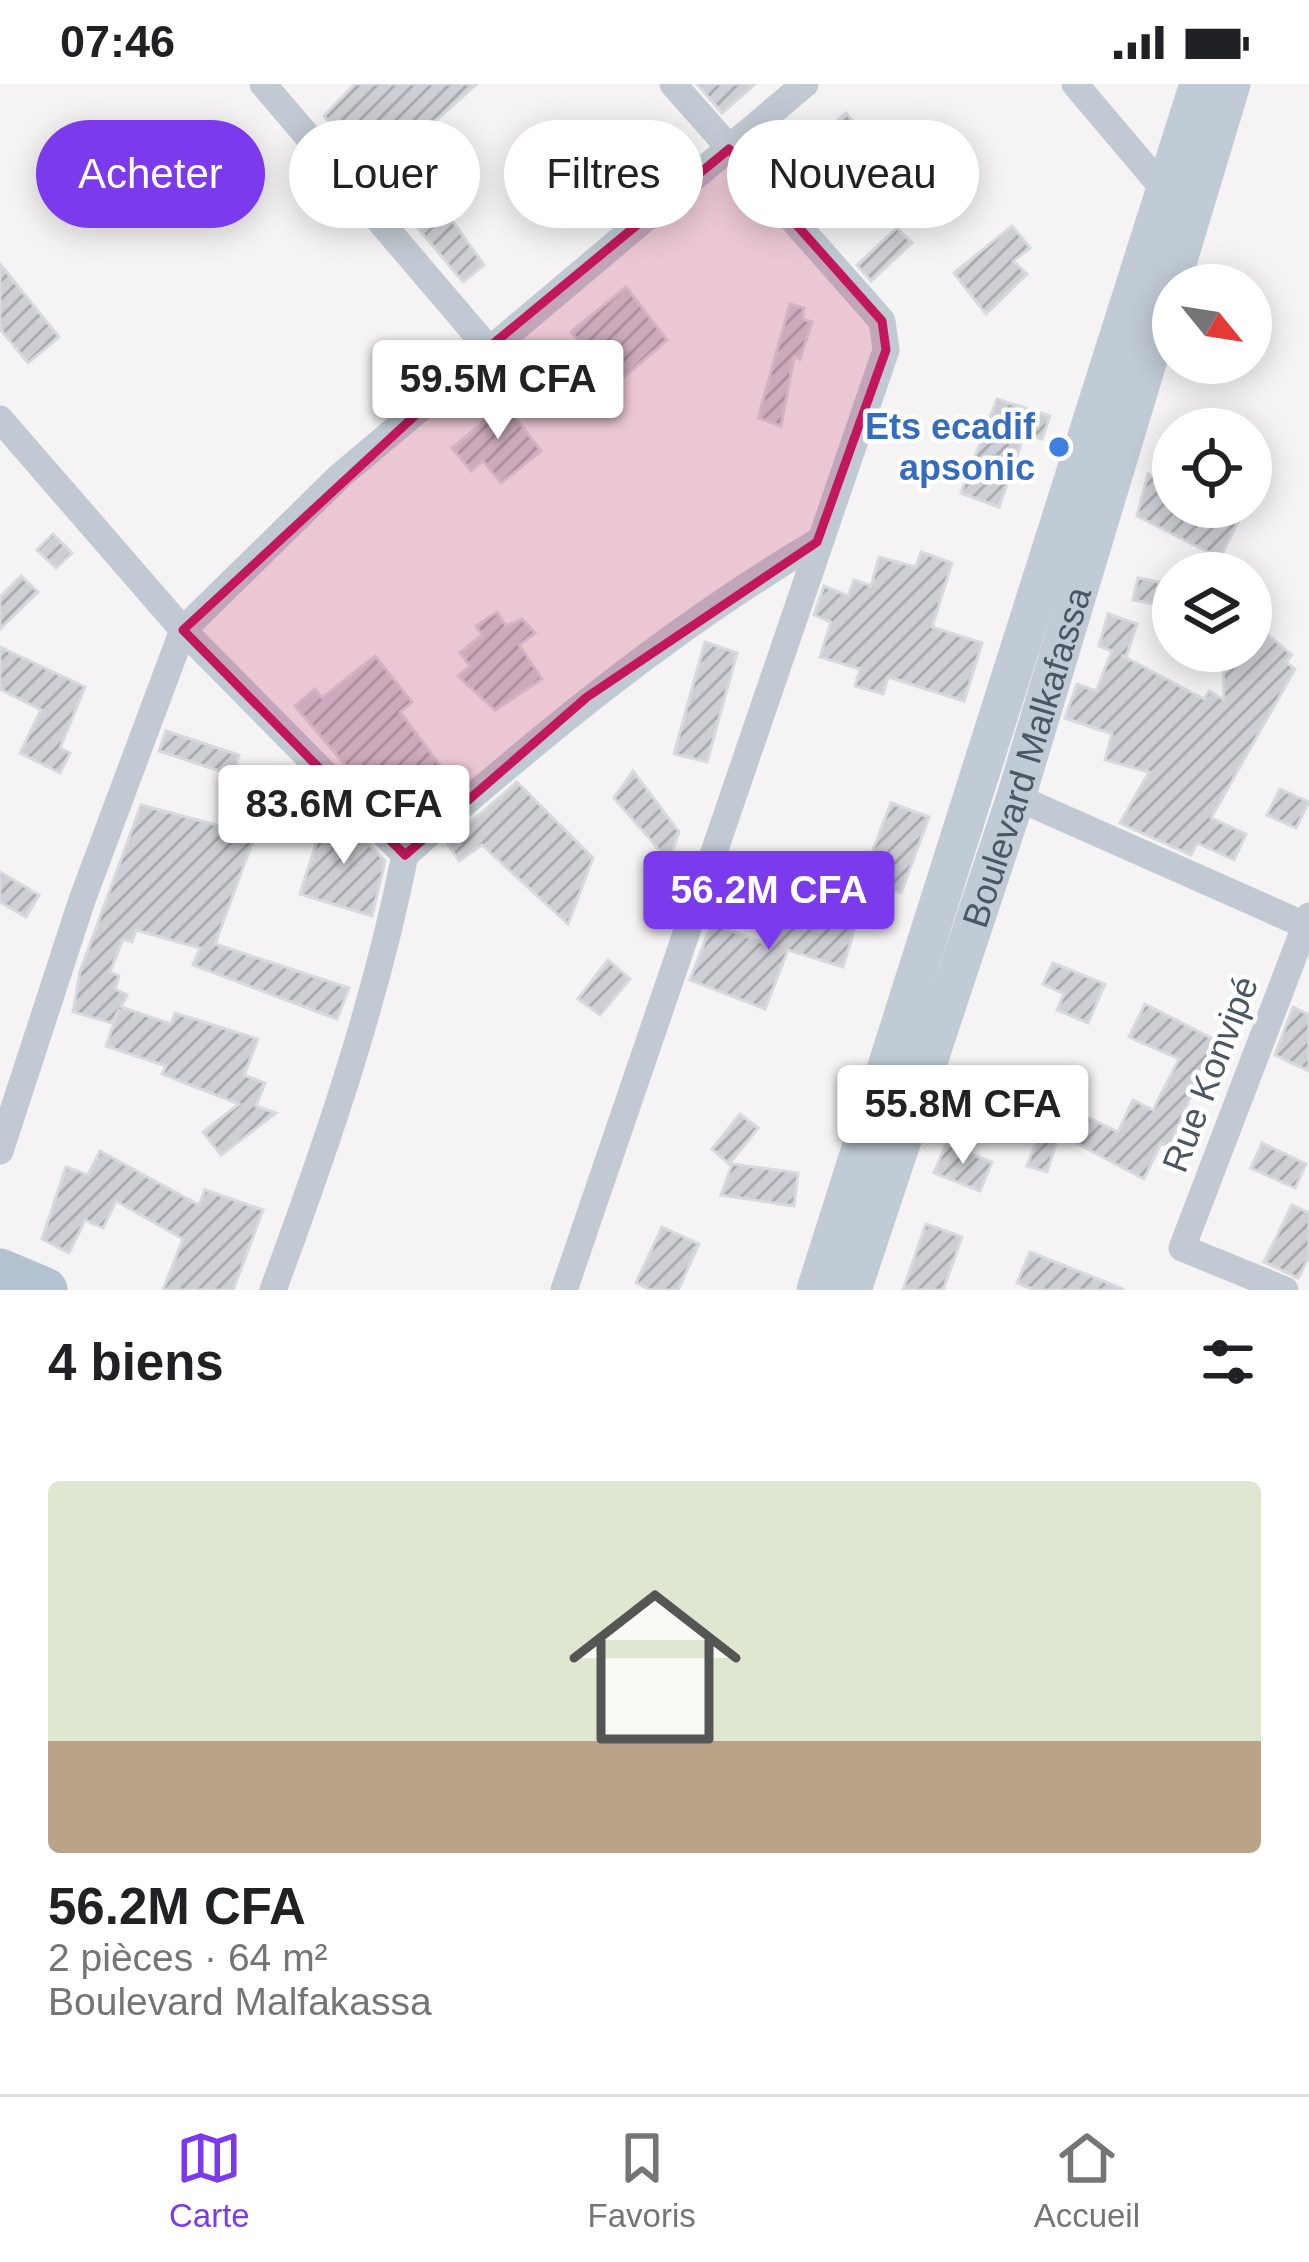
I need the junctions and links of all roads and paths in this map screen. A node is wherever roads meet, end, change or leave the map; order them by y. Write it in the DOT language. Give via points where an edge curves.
graph roads {
  1 [pos="262,84"];
  2 [pos="673,84"];
  3 [pos="805,84"];
  4 [pos="1075,84"];
  5 [pos="1199,84"];
  6 [pos="1232,84"];
  7 [pos="763,120"];
  8 [pos="727,147"];
  9 [pos="727,151"];
  10 [pos="1177,205"];
  11 [pos="799,228"];
  12 [pos="488,348"];
  13 [pos="0,419"];
  14 [pos="817,542"];
  15 [pos="183,629"];
  16 [pos="1016,797"];
  17 [pos="406,855"];
  18 [pos="1308,923"];
  19 [pos="0,1151"];
  20 [pos="0,1271"];
  21 [pos="45,1290"];
  22 [pos="273,1290"];
  23 [pos="564,1290"];
  24 [pos="816,1290"];
  25 [pos="852,1290"];
  26 [pos="1285,1290"];
  1 -- 12 [label="street"];
  2 -- 8 [label="street"];
  3 -- 7 [label="street"];
  4 -- 10 [label="street"];
  5 -- 10 [label="main road"];
  6 -- 10 [label="main road"];
  9 -- 12 [label="street"];
  10 -- 16 [label="main road, Boulevard Malkafassa"];
  10 -- 24 [label="main road"];
  11 -- 14 [label="street" via="882,321 886,350"];
  12 -- 15 [label="street" via="340,476"];
  13 -- 15 [label="street"];
  14 -- 17 [label="street" via="716,602 587,697"];
  14 -- 23 [label="street"];
  15 -- 17 [label="street"];
  15 -- 19 [label="street"];
  16 -- 18 [label="street"];
  16 -- 25 [label="main road, Boulevard Malkafassa"];
  17 -- 22 [label="street" via="384,961"];
  18 -- 26 [label="street, Rue Konvipé" via="1182,1248"];
  20 -- 21 [label="main road"];
}
